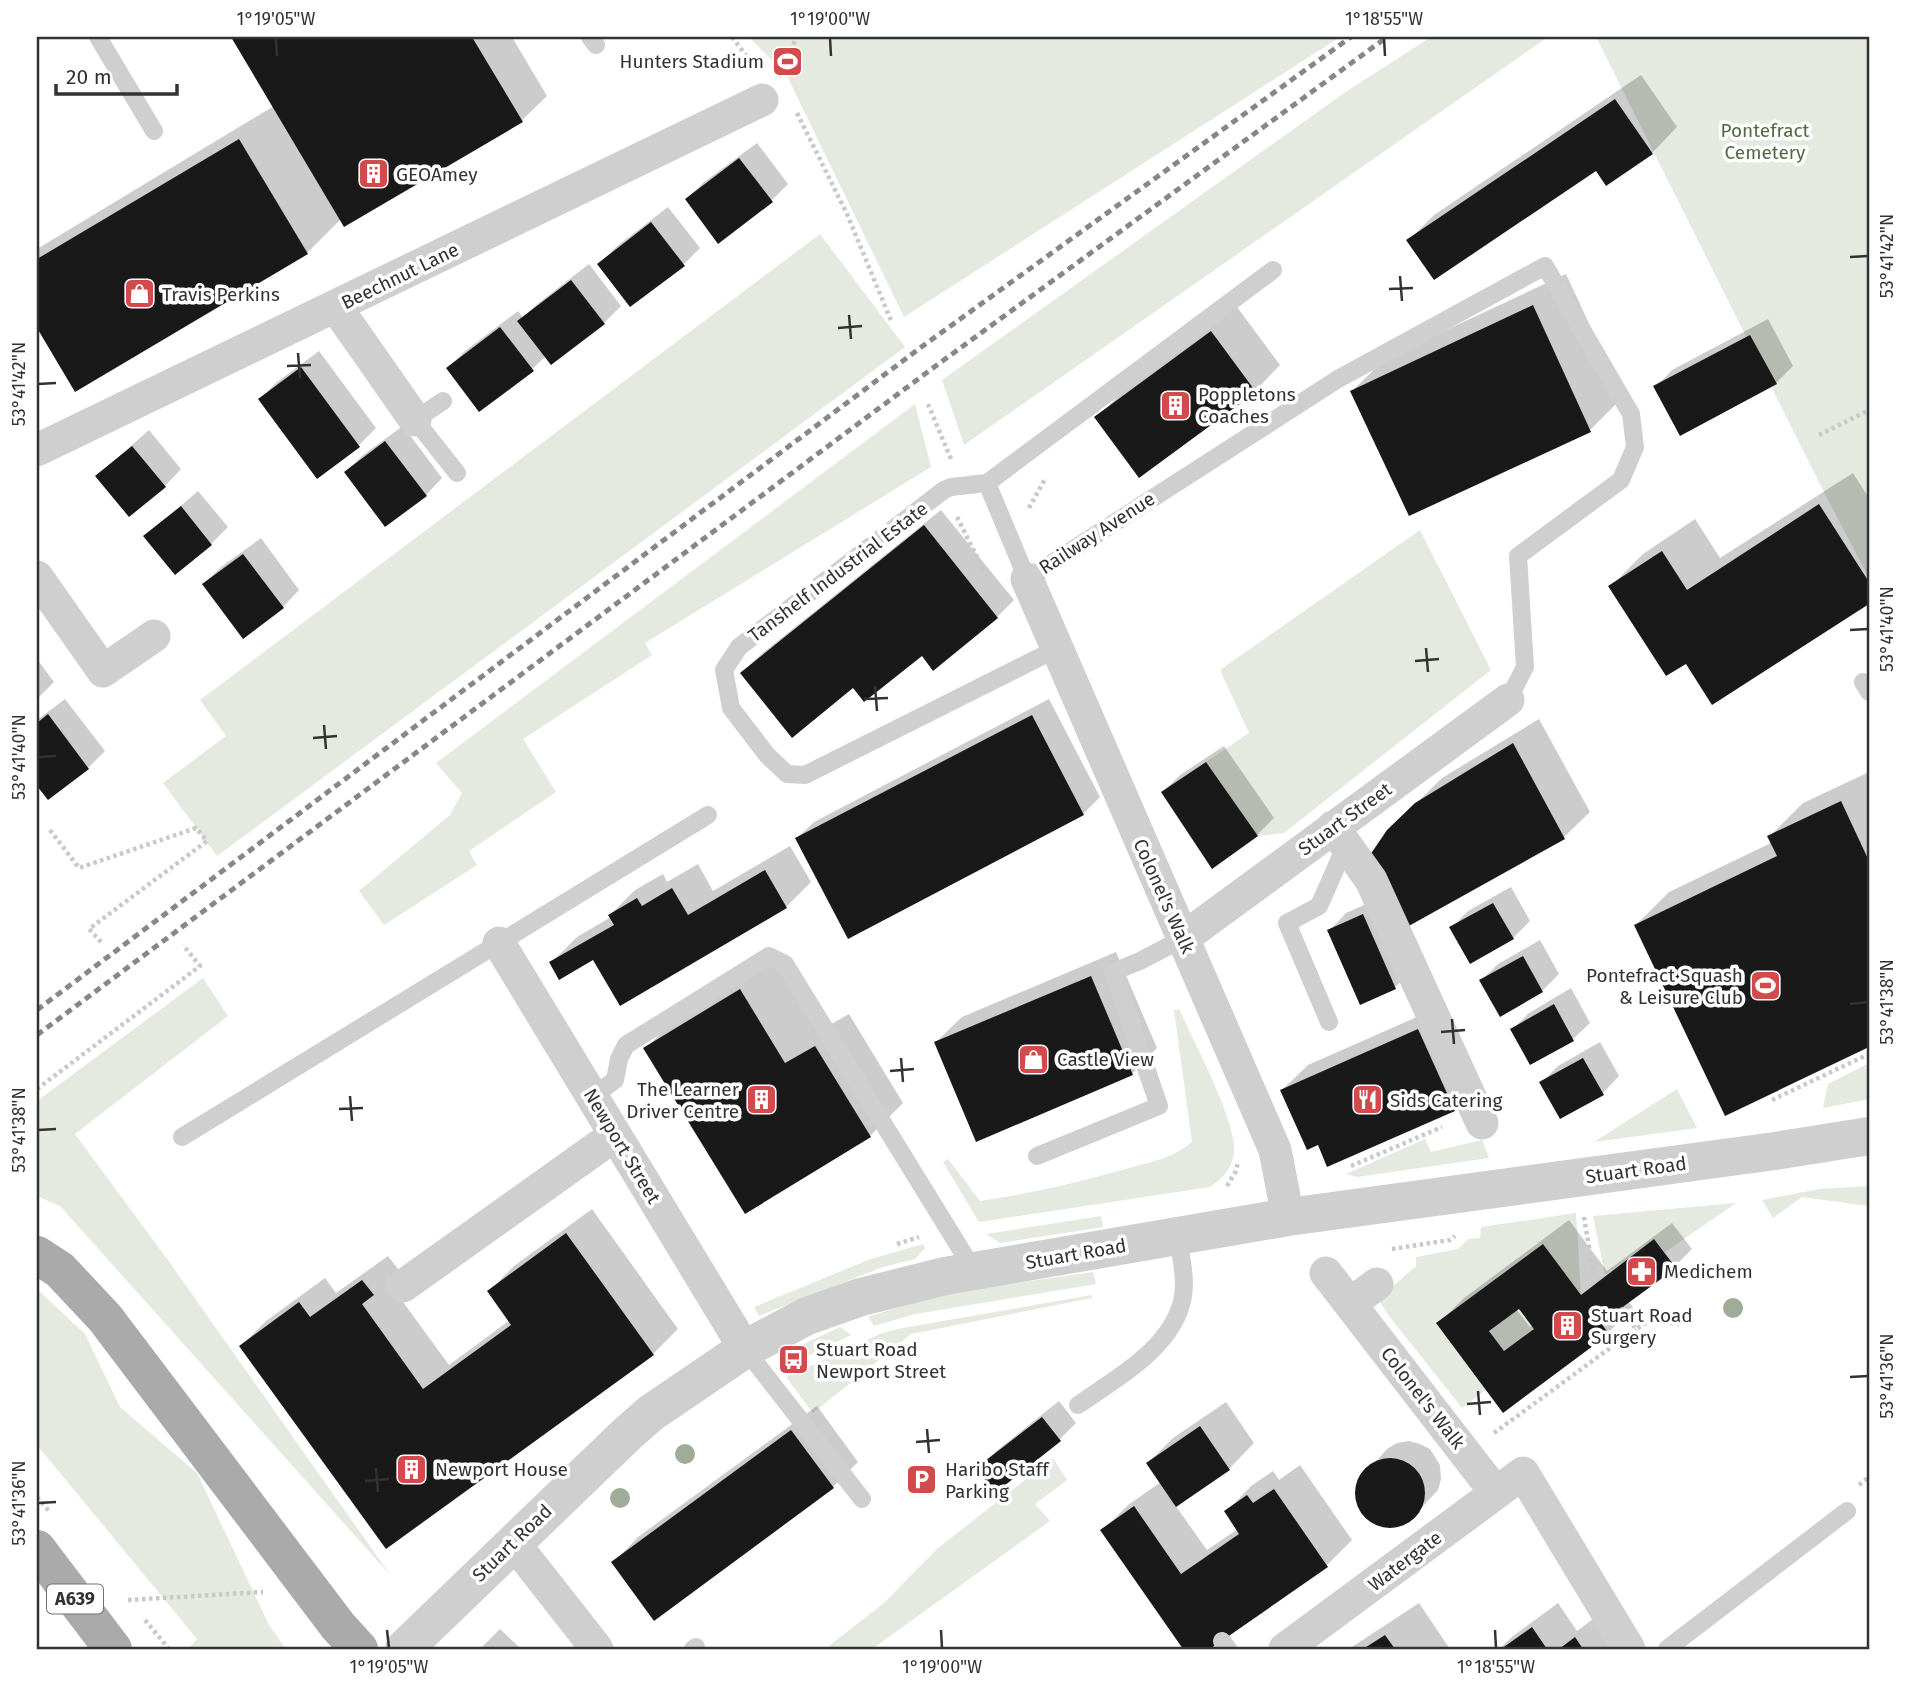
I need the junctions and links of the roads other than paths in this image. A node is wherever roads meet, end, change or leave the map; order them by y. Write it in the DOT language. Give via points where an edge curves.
graph roads {
  1 [pos="98,37"];
  2 [pos="762,100"];
  3 [pos="154,131"];
  4 [pos="1272,270"];
  5 [pos="336,307"];
  6 [pos="443,401"];
  7 [pos="415,420"];
  8 [pos="37,450"];
  9 [pos="457,473"];
  10 [pos="987,483"];
  11 [pos="37,577"];
  12 [pos="1027,579"];
  13 [pos="154,636"];
  14 [pos="1056,649"];
  15 [pos="1508,700"];
  16 [pos="708,815"];
  17 [pos="1340,836"];
  18 [pos="1182,939"];
  19 [pos="499,943"];
  20 [pos="1329,1022"];
  21 [pos="592,1097"];
  22 [pos="1480,1118"];
  23 [pos="615,1135"];
  24 [pos="1869,1136"];
  25 [pos="182,1137"];
  26 [pos="1037,1156"];
  27 [pos="1288,1217"];
  28 [pos="1178,1236"];
  29 [pos="37,1255"];
  30 [pos="972,1270"];
  31 [pos="1325,1273"];
  32 [pos="1377,1284"];
  33 [pos="403,1286"];
  34 [pos="1350,1304"];
  35 [pos="745,1349"];
  36 [pos="1078,1405"];
  37 [pos="1496,1493"];
  38 [pos="862,1499"];
  39 [pos="1847,1511"];
  40 [pos="513,1542"];
  41 [pos="37,1549"];
  42 [pos="113,1649"];
  43 [pos="359,1649"];
  44 [pos="404,1649"];
  45 [pos="597,1649"];
  46 [pos="1285,1649"];
  47 [pos="1629,1649"];
  48 [pos="1667,1649"];
  1 -- 3 [label="lane"];
  2 -- 5 [label="street, Beechnut Lane"];
  4 -- 10 [label="lane"];
  5 -- 7 [label="street"];
  5 -- 8 [label="street, Beechnut Lane"];
  6 -- 7 [label="lane"];
  7 -- 9 [label="lane"];
  10 -- 12 [label="lane"];
  10 -- 14 [label="lane, Tanshelf Industrial Estate" via="944,490 739,647 724,670 731,708 787,774 805,775"];
  11 -- 13 [label="street" via="103,671"];
  12 -- 14 [label="street, Colonel's Walk"];
  12 -- 15 [label="lane, Railway Avenue" via="1338,379 1545,266 1631,414 1635,447 1621,480 1518,556 1525,667"];
  14 -- 18 [label="street, Colonel's Walk"];
  15 -- 17 [label="street, Stuart Street"];
  16 -- 19 [label="lane"];
  17 -- 18 [label="street, Stuart Street"];
  17 -- 20 [label="lane" via="1319,906 1287,923"];
  17 -- 22 [label="street" via="1371,880"];
  18 -- 26 [label="lane" via="1114,972 1160,1105"];
  18 -- 27 [label="street, Colonel's Walk" via="1275,1150"];
  19 -- 21 [label="street, Newport Street"];
  19 -- 25 [label="lane"];
  21 -- 23 [label="street, Newport Street"];
  21 -- 30 [label="lane" via="615,1080 626,1045 769,956 785,964"];
  23 -- 33 [label="street"];
  23 -- 35 [label="street, Newport Street"];
  24 -- 27 [label="street, Stuart Road"];
  27 -- 28 [label="street, Stuart Road"];
  28 -- 30 [label="street, Stuart Road"];
  28 -- 36 [label="lane" via="1184,1284 1163,1340 1146,1358"];
  29 -- 43 [label="main road" via="60,1270 105,1318"];
  30 -- 35 [label="street, Stuart Road" via="818,1312"];
  31 -- 34 [label="street, Colonel's Walk"];
  32 -- 34 [label="street"];
  34 -- 37 [label="street, Colonel's Walk"];
  35 -- 38 [label="lane"];
  35 -- 40 [label="street, Stuart Road" via="652,1413"];
  37 -- 46 [label="street, Watergate"];
  37 -- 47 [label="street, Watergate" via="1523,1473"];
  39 -- 48 [label="lane"];
  40 -- 44 [label="street, Stuart Road"];
  40 -- 45 [label="street"];
  41 -- 42 [label="main road, A639"];
}
